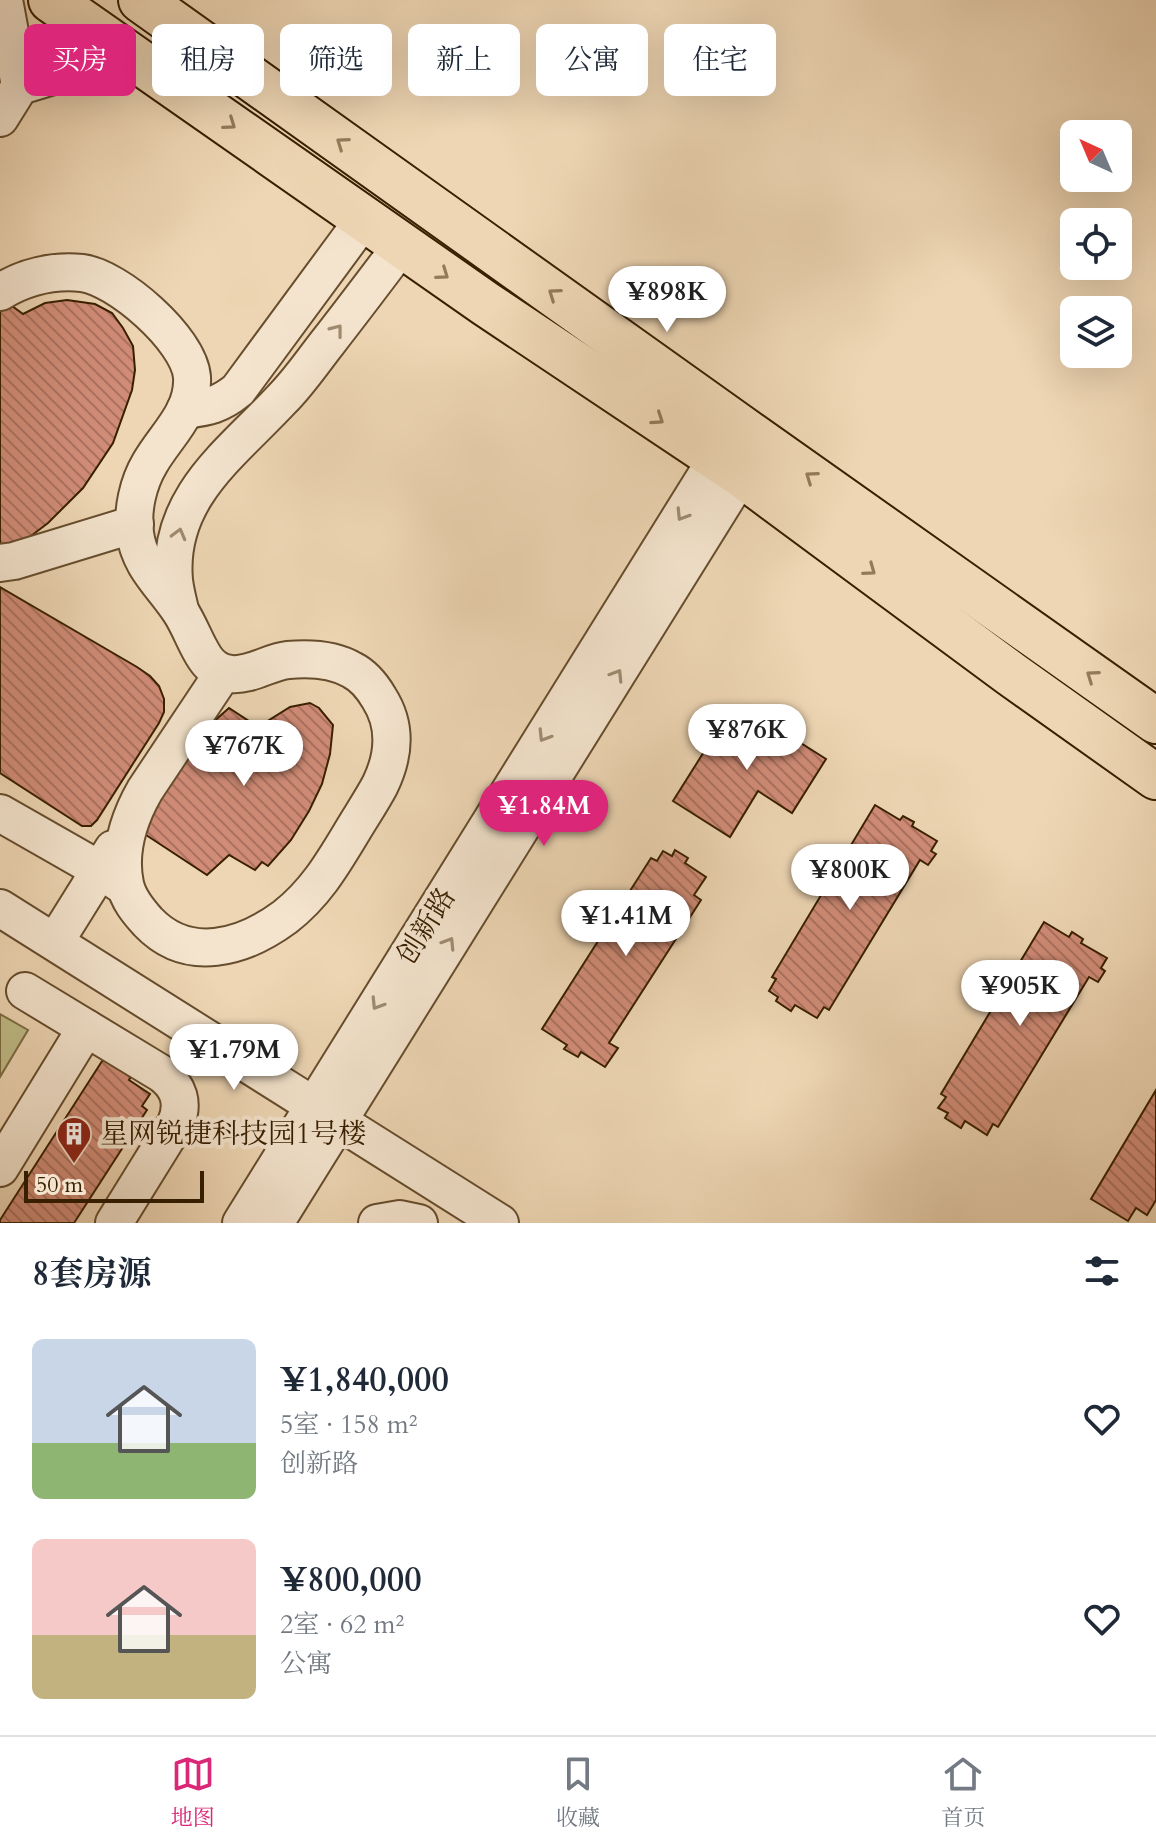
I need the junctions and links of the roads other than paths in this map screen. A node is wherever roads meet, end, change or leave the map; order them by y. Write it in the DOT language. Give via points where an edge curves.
graph roads {
  1 [pos="4,0"];
  2 [pos="51,0"];
  3 [pos="141,0"];
  4 [pos="86,24"];
  5 [pos="136,59"];
  6 [pos="24,85"];
  7 [pos="20,86"];
  8 [pos="0,118"];
  9 [pos="364,219"];
  10 [pos="402,245"];
  11 [pos="0,292"];
  12 [pos="227,399"];
  13 [pos="185,410"];
  14 [pos="253,427"];
  15 [pos="739,450"];
  16 [pos="135,524"];
  17 [pos="0,563"];
  18 [pos="180,610"];
  19 [pos="223,673"];
  20 [pos="1156,721"];
  21 [pos="1156,777"];
  22 [pos="0,813"];
  23 [pos="113,878"];
  24 [pos="0,908"];
  25 [pos="55,942"];
  26 [pos="25,991"];
  27 [pos="86,1028"];
  28 [pos="326,1114"];
  29 [pos="0,1168"];
  30 [pos="114,1223"];
  31 [pos="241,1223"];
  32 [pos="275,1223"];
  33 [pos="377,1223"];
  34 [pos="419,1223"];
  35 [pos="500,1223"];
  1 -- 7 [label="street"];
  2 -- 4 [label="main road"];
  15 -- 3 [label="main road, one-way"];
  5 -- 9 [label="main road, one-way"];
  6 -- 7 [label="street"];
  7 -- 8 [label="street"];
  9 -- 10 [label="main road"];
  9 -- 12 [label="street" via="248,379"];
  14 -- 10 [label="street, one-way" via="292,387"];
  10 -- 15 [label="main road, one-way" via="486,304"];
  11 -- 13 [label="street" via="32,276 84,273 128,296 163,324 185,358 192,374"];
  12 -- 13 [label="street"];
  12 -- 14 [label="street" via="230,421"];
  13 -- 16 [label="street" via="145,473"];
  18 -- 14 [label="street, one-way" via="174,581 180,527 206,478"];
  20 -- 15 [label="main road, one-way"];
  15 -- 21 [label="main road, one-way" via="1011,674"];
  15 -- 28 [label="street, 创新路"];
  16 -- 17 [label="street"];
  16 -- 18 [label="street" via="145,565"];
  18 -- 19 [label="street" via="206,660"];
  19 -- 23 [label="street" via="145,790 127,826 122,867"];
  19 -- 23 [label="street" via="236,675 286,660 322,660 364,677 390,721 392,752 384,775 316,888 283,918 234,944 202,948 178,942 156,930"];
  22 -- 23 [label="street"];
  23 -- 25 [label="street"];
  24 -- 25 [label="street"];
  25 -- 28 [label="street"];
  26 -- 27 [label="street"];
  27 -- 29 [label="street"];
  27 -- 30 [label="street" via="162,1074 180,1101 176,1123"];
  28 -- 31 [label="street, 创新路"];
  28 -- 32 [label="street, 创新路"];
  28 -- 35 [label="street"];
  33 -- 34 [label="street"];
}
